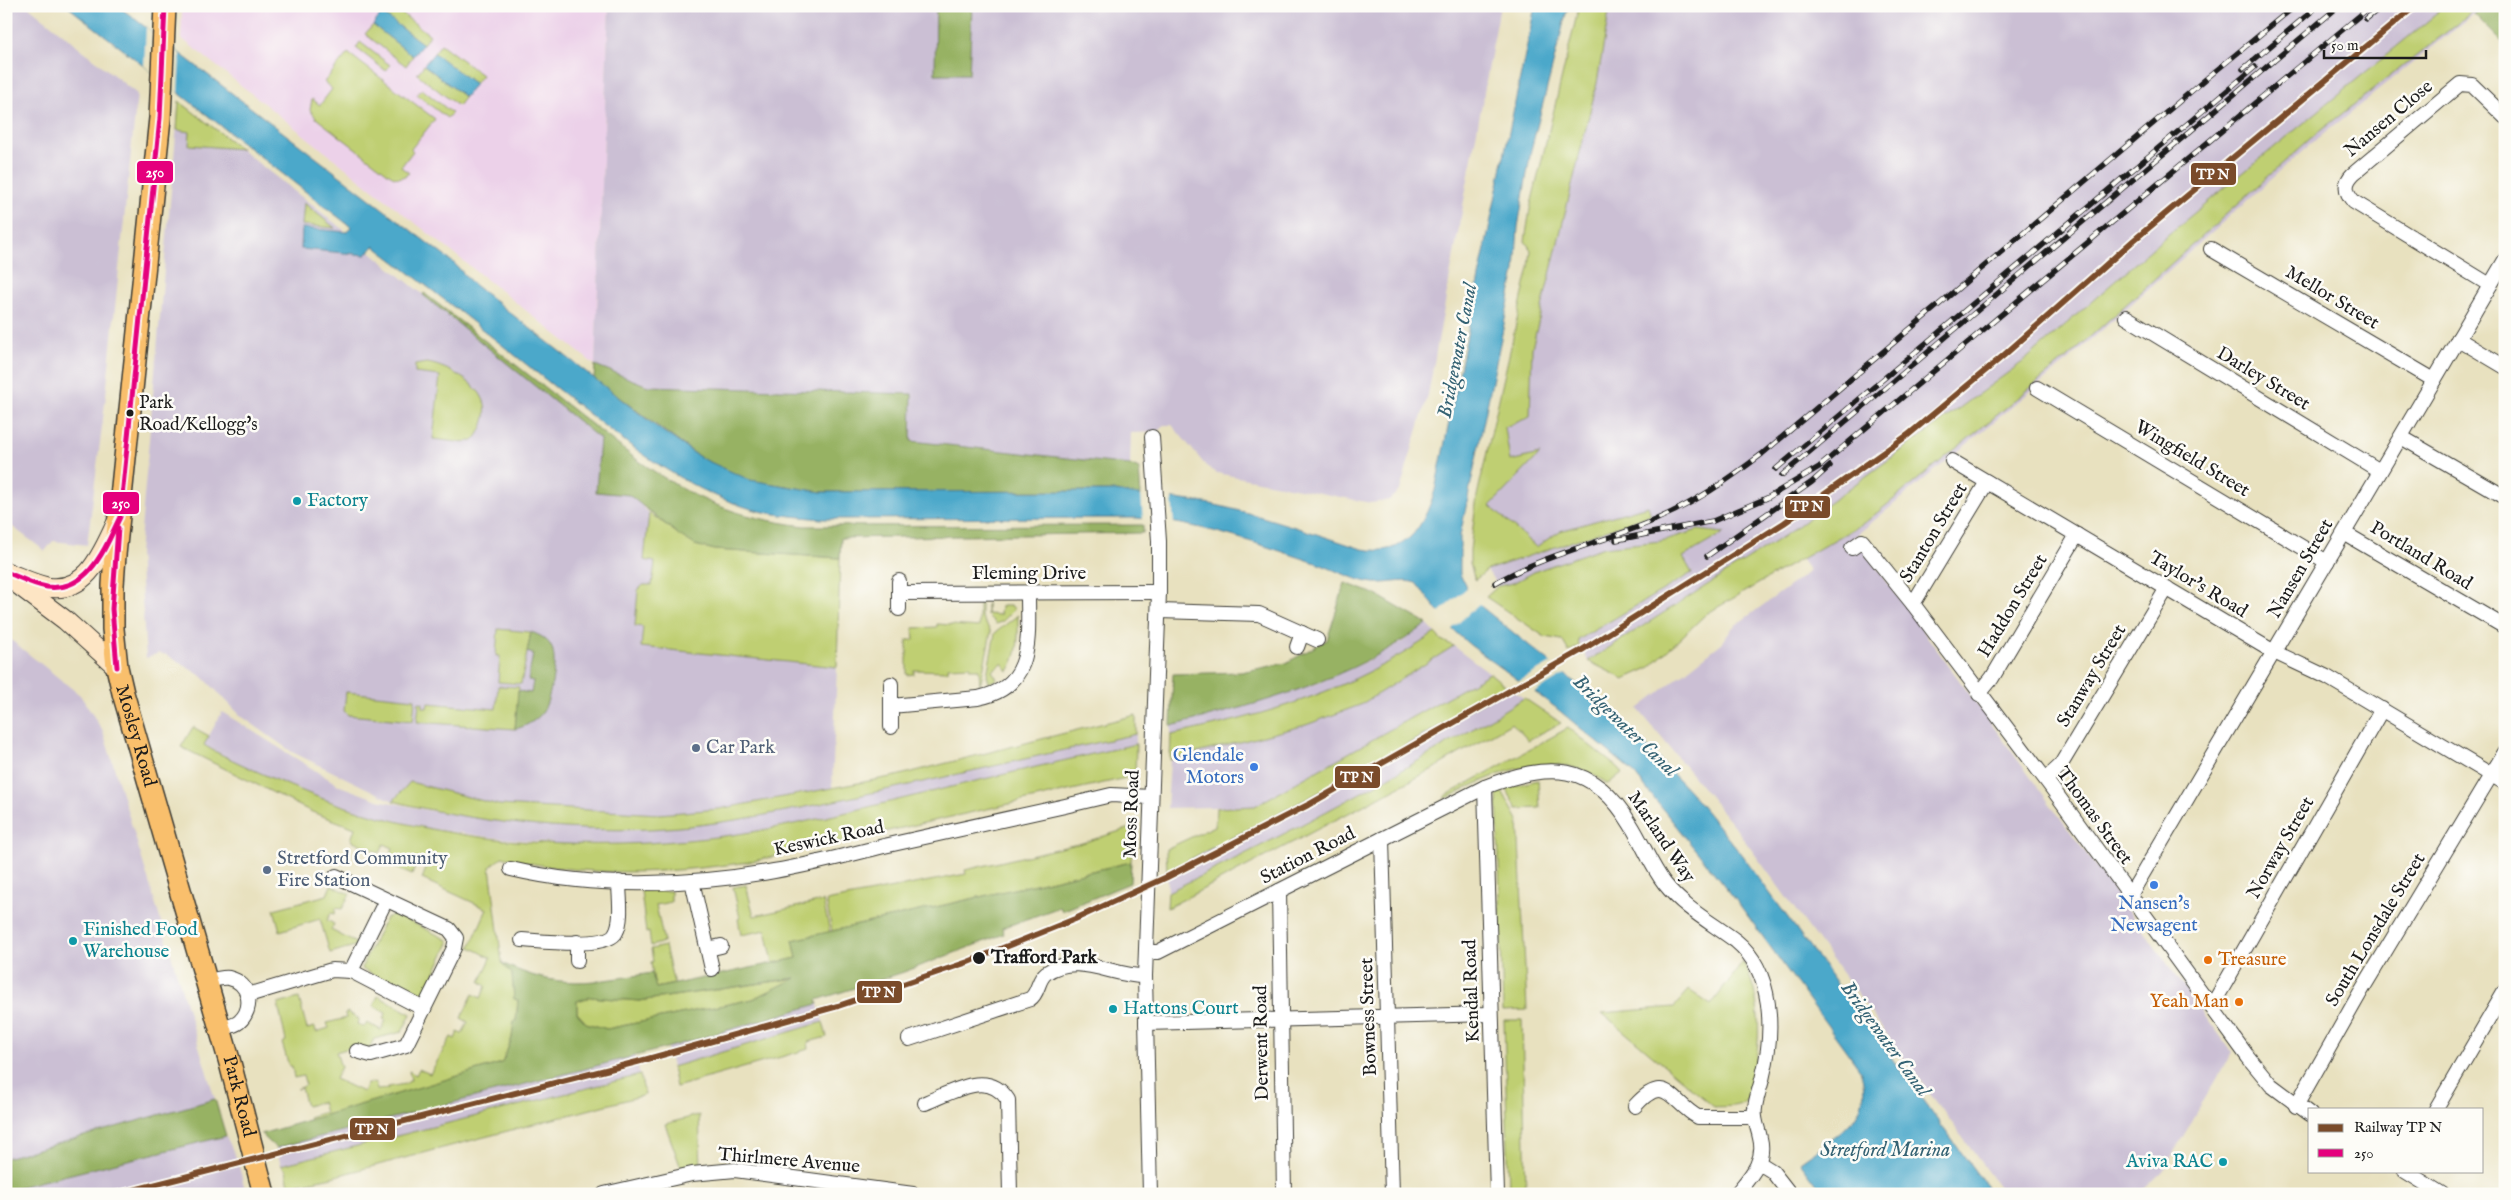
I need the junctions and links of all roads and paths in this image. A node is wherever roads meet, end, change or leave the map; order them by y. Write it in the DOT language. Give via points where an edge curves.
graph roads {
  1 [pos="165,11"];
  2 [pos="2505,117"];
  3 [pos="2211,249"];
  4 [pos="2505,260"];
  5 [pos="2490,285"];
  6 [pos="2126,317"];
  7 [pos="2458,339"];
  8 [pos="2505,367"];
  9 [pos="2434,380"];
  10 [pos="2037,388"];
  11 [pos="1152,437"];
  12 [pos="2401,437"];
  13 [pos="1952,462"];
  14 [pos="2380,471"];
  15 [pos="1987,482"];
  16 [pos="2505,497"];
  17 [pos="120,517"];
  18 [pos="2344,533"];
  19 [pos="2077,535"];
  20 [pos="1852,548"];
  21 [pos="2327,562"];
  22 [pos="6,572"];
  23 [pos="6,576"];
  24 [pos="2167,588"];
  25 [pos="1028,592"];
  26 [pos="1159,592"];
  27 [pos="1913,604"];
  28 [pos="899,609"];
  29 [pos="1159,612"];
  30 [pos="2505,627"];
  31 [pos="1302,633"];
  32 [pos="1317,640"];
  33 [pos="1297,647"];
  34 [pos="2274,652"];
  35 [pos="117,667"];
  36 [pos="891,684"];
  37 [pos="1979,694"];
  38 [pos="891,706"];
  39 [pos="2382,710"];
  40 [pos="891,727"];
  41 [pos="2505,752"];
  42 [pos="2491,775"];
  43 [pos="2046,780"];
  44 [pos="2505,783"];
  45 [pos="1485,787"];
  46 [pos="1151,797"];
  47 [pos="1382,839"];
  48 [pos="511,869"];
  49 [pos="336,876"];
  50 [pos="692,881"];
  51 [pos="619,882"];
  52 [pos="1279,891"];
  53 [pos="2129,897"];
  54 [pos="386,900"];
  55 [pos="522,940"];
  56 [pos="577,942"];
  57 [pos="1146,952"];
  58 [pos="577,961"];
  59 [pos="712,969"];
  60 [pos="351,971"];
  61 [pos="1145,976"];
  62 [pos="206,982"];
  63 [pos="2505,991"];
  64 [pos="248,995"];
  65 [pos="2212,1006"];
  66 [pos="424,1009"];
  67 [pos="1491,1014"];
  68 [pos="1388,1017"];
  69 [pos="1280,1020"];
  70 [pos="1146,1023"];
  71 [pos="220,1029"];
  72 [pos="910,1039"];
  73 [pos="357,1051"];
  74 [pos="925,1103"];
  75 [pos="1636,1106"];
  76 [pos="2296,1106"];
  77 [pos="2437,1108"];
  78 [pos="2308,1113"];
  79 [pos="1754,1117"];
  80 [pos="1759,1163"];
  81 [pos="2407,1172"];
  82 [pos="660,1187"];
  83 [pos="843,1189"];
  84 [pos="264,1194"];
  85 [pos="604,1194"];
  86 [pos="913,1194"];
  87 [pos="1010,1194"];
  88 [pos="1150,1194"];
  89 [pos="1284,1194"];
  90 [pos="1392,1194"];
  91 [pos="1497,1194"];
  92 [pos="1736,1194"];
  93 [pos="1790,1194"];
  94 [pos="2442,1194"];
  1 -- 17 [label="main road, Mosley Road" via="160,98"];
  2 -- 5 [label="street, Nansen Close" via="2476,88 2460,84 2353,174 2346,188 2354,202"];
  3 -- 9 [label="street, Mellor Street"];
  4 -- 5 [label="street, Nansen Street"];
  5 -- 7 [label="street, Nansen Street"];
  6 -- 14 [label="street, Darley Street"];
  7 -- 8 [label="street"];
  7 -- 9 [label="street, Nansen Street"];
  9 -- 12 [label="street, Nansen Street"];
  10 -- 21 [label="street, Wingfield Street"];
  11 -- 26 [label="street, Moss Road"];
  12 -- 14 [label="street, Nansen Street"];
  12 -- 16 [label="street"];
  13 -- 15 [label="street, Taylor's Road"];
  14 -- 18 [label="street, Nansen Street"];
  15 -- 19 [label="street, Taylor's Road"];
  15 -- 27 [label="street, Stanton Street"];
  17 -- 22 [label="main road" via="92,569 77,582 63,587 46,587"];
  17 -- 35 [label="main road, Mosley Road" via="112,601"];
  18 -- 21 [label="street, Nansen Street"];
  18 -- 30 [label="street, Portland Road"];
  19 -- 24 [label="street, Taylor's Road"];
  19 -- 37 [label="street, Haddon Street" via="1992,678"];
  20 -- 27 [label="street, Thomas Street" via="1862,542"];
  21 -- 34 [label="street, Nansen Street"];
  23 -- 35 [label="main road" via="65,620"];
  24 -- 34 [label="street, Taylor's Road"];
  24 -- 43 [label="street, Stanway Street" via="2060,766"];
  25 -- 26 [label="street, Fleming Drive"];
  25 -- 28 [label="street, Fleming Drive" via="899,587"];
  25 -- 38 [label="street" via="1027,651 1020,671 1007,686 978,698"];
  26 -- 29 [label="street, Moss Road"];
  27 -- 37 [label="street, Thomas Street"];
  29 -- 31 [label="street" via="1259,614"];
  29 -- 46 [label="street, Moss Road"];
  31 -- 32 [label="street"];
  31 -- 33 [label="street"];
  34 -- 39 [label="street, Taylor's Road" via="2327,677"];
  34 -- 53 [label="street, Nansen Street"];
  35 -- 62 [label="main road, Mosley Road" via="140,760"];
  36 -- 38 [label="street"];
  37 -- 43 [label="street, Thomas Street"];
  38 -- 40 [label="street"];
  39 -- 42 [label="street, Taylor's Road"];
  39 -- 65 [label="street, Norway Street"];
  41 -- 42 [label="street, South Lonsdale Street"];
  42 -- 44 [label="street, Taylor's Road"];
  42 -- 76 [label="street, South Lonsdale Street"];
  43 -- 53 [label="street, Thomas Street"];
  45 -- 47 [label="street, Station Road"];
  45 -- 67 [label="street, Kendal Road"];
  45 -- 79 [label="street, Marland Way" via="1513,776 1554,770 1591,780 1620,808 1669,888 1750,955 1763,986 1769,1020 1767,1054"];
  46 -- 50 [label="street, Keswick Road" via="1103,796 776,871"];
  46 -- 57 [label="street, Moss Road"];
  47 -- 52 [label="street, Station Road"];
  47 -- 68 [label="street, Bowness Street"];
  48 -- 51 [label="street, Keswick Road" via="557,878"];
  49 -- 54 [label="street"];
  50 -- 51 [label="street, Keswick Road"];
  50 -- 59 [label="street" via="715,948"];
  51 -- 56 [label="street" via="615,935 604,942"];
  52 -- 57 [label="street, Station Road" via="1158,952"];
  52 -- 69 [label="street, Derwent Road"];
  53 -- 65 [label="street, Thomas Street"];
  54 -- 60 [label="street"];
  54 -- 66 [label="street" via="456,935 454,948"];
  55 -- 56 [label="street"];
  56 -- 58 [label="street"];
  57 -- 61 [label="street, Moss Road"];
  60 -- 64 [label="street" via="332,970"];
  60 -- 66 [label="street"];
  61 -- 70 [label="street, Moss Road"];
  61 -- 72 [label="street" via="1124,975 1091,966 1060,967 1044,975 1030,999 944,1021"];
  62 -- 64 [label="street" via="227,978 235,980"];
  62 -- 71 [label="main road, Park Road"];
  63 -- 77 [label="street"];
  64 -- 71 [label="street" via="244,1016 235,1024"];
  65 -- 76 [label="street, Thomas Street" via="2271,1085"];
  66 -- 73 [label="street" via="404,1047 371,1055"];
  67 -- 68 [label="street"];
  67 -- 91 [label="street, Kendal Road"];
  68 -- 69 [label="street"];
  68 -- 90 [label="street, Bowness Street"];
  69 -- 70 [label="street"];
  69 -- 89 [label="street, Derwent Road"];
  70 -- 88 [label="street, Moss Road"];
  71 -- 84 [label="main road, Park Road"];
  74 -- 87 [label="street" via="978,1083 992,1084 1003,1092 1008,1100"];
  75 -- 79 [label="street" via="1649,1092 1659,1089 1670,1093 1698,1117"];
  76 -- 78 [label="street, Thomas Street"];
  79 -- 80 [label="street, Marland Way" via="1762,1147"];
  80 -- 92 [label="street"];
  80 -- 93 [label="street" via="1772,1171"];
  81 -- 94 [label="street"];
  82 -- 83 [label="street, Thirlmere Avenue" via="713,1171 736,1170"];
  82 -- 85 [label="street, Thirlmere Avenue"];
  83 -- 86 [label="street, Thirlmere Avenue"];
}
